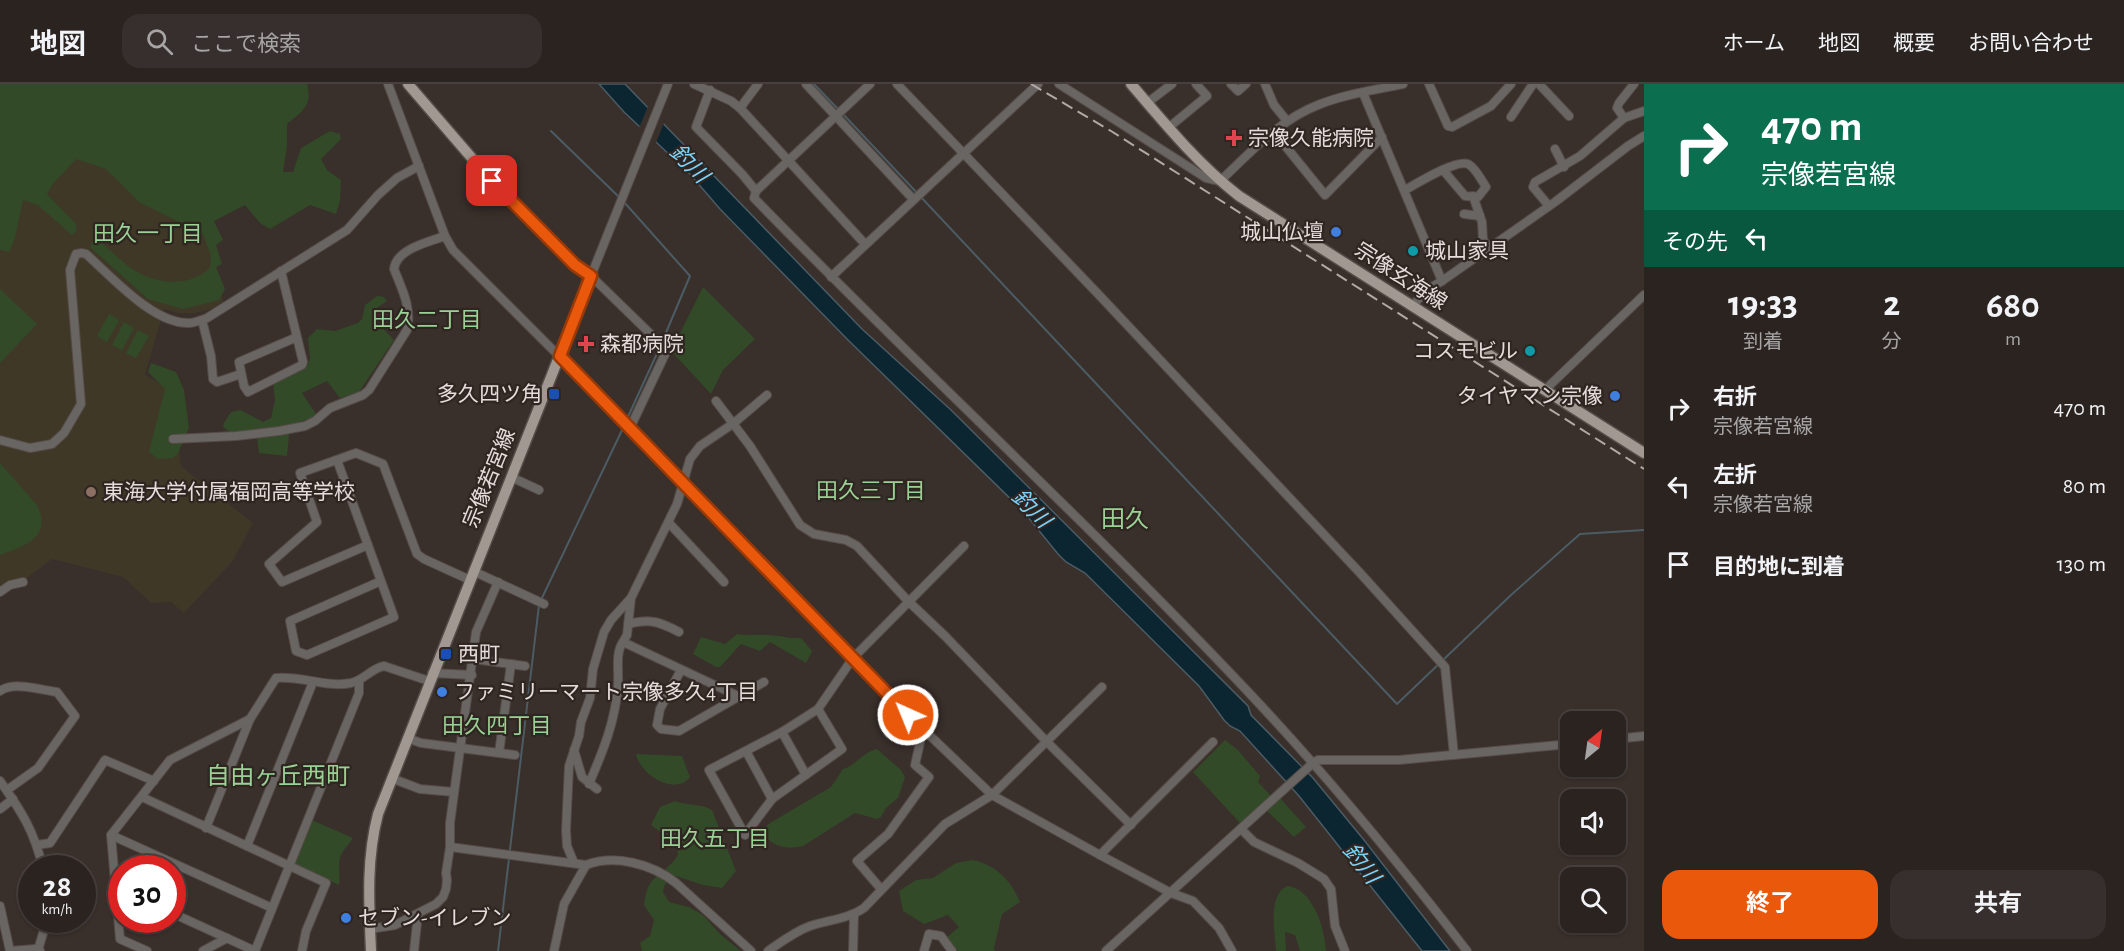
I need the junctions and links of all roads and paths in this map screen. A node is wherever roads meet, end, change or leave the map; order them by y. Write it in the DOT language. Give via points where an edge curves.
graph roads {
  1 [pos="388,84"];
  2 [pos="408,84"];
  3 [pos="668,84"];
  4 [pos="694,84"];
  5 [pos="758,84"];
  6 [pos="806,84"];
  7 [pos="870,84"];
  8 [pos="897,84"];
  9 [pos="1038,84"];
  10 [pos="1059,84"];
  11 [pos="1131,84"];
  12 [pos="1172,84"];
  13 [pos="1196,84"];
  14 [pos="1231,84"];
  15 [pos="1246,84"];
  16 [pos="1265,84"];
  17 [pos="1403,84"];
  18 [pos="1429,84"];
  19 [pos="1511,84"];
  20 [pos="1533,84"];
  21 [pos="1539,84"];
  22 [pos="1634,84"];
  23 [pos="710,90"];
  24 [pos="1363,93"];
  25 [pos="1147,103"];
  26 [pos="740,108"];
  27 [pos="1644,111"];
  28 [pos="836,116"];
  29 [pos="1569,116"];
  30 [pos="1511,117"];
  31 [pos="1624,118"];
  32 [pos="1287,121"];
  33 [pos="1168,128"];
  34 [pos="1274,132"];
  35 [pos="1644,136"];
  36 [pos="1382,137"];
  37 [pos="1555,149"];
  38 [pos="963,152"];
  39 [pos="789,161"];
  40 [pos="419,166"];
  41 [pos="1564,167"];
  42 [pos="1443,170"];
  43 [pos="1220,181"];
  44 [pos="1405,190"];
  45 [pos="756,191"];
  46 [pos="1473,196"];
  47 [pos="913,199"];
  48 [pos="1549,206"];
  49 [pos="1464,214"];
  50 [pos="1480,216"];
  51 [pos="445,236"];
  52 [pos="865,244"];
  53 [pos="1489,248"];
  54 [pos="281,271"];
  55 [pos="591,276"];
  56 [pos="831,277"];
  57 [pos="1442,281"];
  58 [pos="1644,295"];
  59 [pos="1412,307"];
  60 [pos="202,320"];
  61 [pos="297,337"];
  62 [pos="560,356"];
  63 [pos="241,374"];
  64 [pos="1546,391"];
  65 [pos="767,395"];
  66 [pos="716,401"];
  67 [pos="734,423"];
  68 [pos="630,428"];
  69 [pos="173,439"];
  70 [pos="0,440"];
  71 [pos="1644,453"];
  72 [pos="337,460"];
  73 [pos="511,477"];
  74 [pos="682,484"];
  75 [pos="539,490"];
  76 [pos="669,523"];
  77 [pos="368,545"];
  78 [pos="964,546"];
  79 [pos="472,575"];
  80 [pos="381,580"];
  81 [pos="23,582"];
  82 [pos="498,582"];
  83 [pos="724,582"];
  84 [pos="0,592"];
  85 [pos="631,598"];
  86 [pos="908,602"];
  87 [pos="544,604"];
  88 [pos="628,624"];
  89 [pos="680,633"];
  90 [pos="623,642"];
  91 [pos="853,658"];
  92 [pos="474,659"];
  93 [pos="511,664"];
  94 [pos="525,666"];
  95 [pos="681,670"];
  96 [pos="472,675"];
  97 [pos="431,677"];
  98 [pos="359,681"];
  99 [pos="313,682"];
  100 [pos="764,682"];
  101 [pos="1102,687"];
  102 [pos="0,691"];
  103 [pos="740,697"];
  104 [pos="818,709"];
  105 [pos="250,719"];
  106 [pos="923,729"];
  107 [pos="782,732"];
  108 [pos="1644,736"];
  109 [pos="407,738"];
  110 [pos="1626,738"];
  111 [pos="1047,742"];
  112 [pos="1213,742"];
  113 [pos="1560,745"];
  114 [pos="461,748"];
  115 [pos="574,748"];
  116 [pos="746,751"];
  117 [pos="499,753"];
  118 [pos="515,755"];
  119 [pos="1454,755"];
  120 [pos="1311,764"];
  121 [pos="806,775"];
  122 [pos="390,778"];
  123 [pos="0,781"];
  124 [pos="153,781"];
  125 [pos="589,784"];
  126 [pos="597,789"];
  127 [pos="7,790"];
  128 [pos="454,792"];
  129 [pos="992,795"];
  130 [pos="142,797"];
  131 [pos="13,799"];
  132 [pos="772,799"];
  133 [pos="0,809"];
  134 [pos="1131,825"];
  135 [pos="206,828"];
  136 [pos="1241,830"];
  137 [pos="111,835"];
  138 [pos="37,845"];
  139 [pos="248,846"];
  140 [pos="450,847"];
  141 [pos="40,855"];
  142 [pos="114,855"];
  143 [pos="1100,855"];
  144 [pos="574,863"];
  145 [pos="586,865"];
  146 [pos="290,866"];
  147 [pos="881,890"];
  148 [pos="1171,893"];
  149 [pos="0,906"];
  150 [pos="272,908"];
  151 [pos="418,914"];
  152 [pos="854,914"];
  153 [pos="186,919"];
  154 [pos="370,929"];
  155 [pos="44,933"];
  156 [pos="120,933"];
  157 [pos="227,938"];
  158 [pos="39,951"];
  159 [pos="147,951"];
  160 [pos="202,951"];
  161 [pos="302,951"];
  162 [pos="371,951"];
  163 [pos="414,951"];
  164 [pos="554,951"];
  165 [pos="752,951"];
  166 [pos="768,951"];
  167 [pos="853,951"];
  168 [pos="924,951"];
  169 [pos="952,951"];
  170 [pos="1106,951"];
  171 [pos="1232,951"];
  172 [pos="1345,951"];
  173 [pos="1467,951"];
  1 -- 40 [label="street"];
  2 -- 55 [label="main road" via="489,178 575,265"];
  3 -- 55 [label="street"];
  4 -- 23 [label="street"];
  5 -- 26 [label="street"];
  6 -- 28 [label="street"];
  7 -- 28 [label="street"];
  8 -- 38 [label="street"];
  9 -- 38 [label="street"];
  10 -- 43 [label="street" via="1206,178"];
  11 -- 25 [label="main road, 宗像玄海線"];
  12 -- 25 [label="street"];
  13 -- 33 [label="street" via="1207,96"];
  14 -- 15 [label="street" via="1238,91"];
  16 -- 32 [label="street"];
  17 -- 24 [label="street"];
  18 -- 19 [label="street" via="1448,126 1452,127 1491,106"];
  20 -- 30 [label="street"];
  21 -- 29 [label="street"];
  22 -- 31 [label="street" via="1617,108"];
  23 -- 26 [label="street"];
  23 -- 45 [label="street" via="696,127"];
  24 -- 32 [label="street" via="1316,105"];
  24 -- 36 [label="street"];
  25 -- 33 [label="main road, 宗像玄海線"];
  26 -- 39 [label="street"];
  27 -- 31 [label="street"];
  28 -- 39 [label="street"];
  28 -- 47 [label="street"];
  31 -- 41 [label="street"];
  32 -- 34 [label="street"];
  33 -- 43 [label="main road, 宗像玄海線"];
  34 -- 36 [label="street" via="1325,195"];
  34 -- 43 [label="street"];
  35 -- 48 [label="street"];
  36 -- 44 [label="street"];
  37 -- 41 [label="street"];
  38 -- 47 [label="street"];
  38 -- 119 [label="street" via="1445,667"];
  39 -- 45 [label="street"];
  39 -- 52 [label="street"];
  40 -- 51 [label="street"];
  40 -- 54 [label="street" via="384,189 347,230"];
  41 -- 48 [label="street" via="1535,182 1533,187"];
  42 -- 44 [label="street"];
  42 -- 46 [label="street" via="1465,196"];
  42 -- 46 [label="street" via="1464,163 1470,165 1486,187 1478,197"];
  43 -- 59 [label="main road, 宗像玄海線"];
  44 -- 57 [label="street"];
  45 -- 56 [label="street" via="754,198"];
  46 -- 50 [label="street"];
  47 -- 52 [label="street"];
  48 -- 53 [label="street"];
  49 -- 50 [label="street"];
  50 -- 53 [label="street" via="1483,240"];
  51 -- 62 [label="street" via="453,250"];
  51 -- 69 [label="street" via="405,253 394,263 410,319 407,330 363,395 330,408 305,426 236,436"];
  52 -- 56 [label="street"];
  53 -- 57 [label="street"];
  54 -- 60 [label="street"];
  54 -- 61 [label="street"];
  55 -- 62 [label="main road, 宗像若宮線"];
  55 -- 68 [label="street" via="667,350"];
  56 -- 120 [label="street" via="1150,591"];
  57 -- 59 [label="street" via="1425,291"];
  58 -- 64 [label="street"];
  59 -- 64 [label="main road, 宗像玄海線"];
  60 -- 63 [label="street" via="212,356 213,379 217,382"];
  60 -- 70 [label="street" via="187,323 163,316 129,295 86,254 76,254 70,270 81,404 64,433 51,444 30,448"];
  61 -- 63 [label="street" via="238,362"];
  61 -- 63 [label="street" via="302,365 248,392"];
  62 -- 68 [label="street"];
  62 -- 73 [label="main road, 宗像若宮線"];
  64 -- 71 [label="main road, 宗像玄海線"];
  65 -- 67 [label="street"];
  66 -- 67 [label="street"];
  67 -- 74 [label="street" via="700,446 690,459"];
  67 -- 86 [label="street" via="800,525 814,534 857,546"];
  68 -- 74 [label="street"];
  72 -- 77 [label="street"];
  72 -- 77 [label="street" via="300,473 317,522 269,564 282,582"];
  72 -- 79 [label="street" via="356,453 383,464 417,554 424,560"];
  73 -- 75 [label="street"];
  73 -- 79 [label="main road, 宗像若宮線"];
  74 -- 76 [label="street"];
  74 -- 91 [label="street"];
  76 -- 83 [label="street"];
  76 -- 85 [label="street"];
  77 -- 80 [label="street"];
  78 -- 86 [label="street"];
  79 -- 82 [label="street"];
  79 -- 97 [label="main road, 宗像若宮線"];
  80 -- 80 [label="street" via="394,617 307,655 296,651 290,621"];
  81 -- 84 [label="street"];
  82 -- 87 [label="street"];
  82 -- 92 [label="street" via="476,632"];
  85 -- 88 [label="street"];
  85 -- 115 [label="street" via="604,632"];
  86 -- 91 [label="street"];
  86 -- 111 [label="street"];
  88 -- 89 [label="street" via="644,619"];
  88 -- 90 [label="street"];
  90 -- 95 [label="street"];
  90 -- 125 [label="street" via="619,648 618,686 608,740"];
  91 -- 104 [label="street"];
  91 -- 106 [label="street"];
  92 -- 93 [label="street"];
  92 -- 96 [label="street"];
  93 -- 94 [label="street"];
  93 -- 117 [label="street"];
  95 -- 103 [label="street"];
  95 -- 103 [label="street" via="660,709 657,725 661,729 679,731"];
  96 -- 97 [label="street"];
  96 -- 114 [label="street"];
  97 -- 98 [label="street" via="384,666"];
  97 -- 109 [label="main road, 宗像若宮線"];
  98 -- 99 [label="street"];
  98 -- 146 [label="street" via="358,693"];
  99 -- 105 [label="street" via="276,678"];
  99 -- 139 [label="street"];
  100 -- 103 [label="street"];
  101 -- 111 [label="street"];
  102 -- 127 [label="street" via="13,687 57,692 75,716 38,768"];
  104 -- 107 [label="street"];
  104 -- 121 [label="street" via="842,749"];
  105 -- 124 [label="street" via="170,760"];
  105 -- 135 [label="street"];
  106 -- 129 [label="street"];
  106 -- 147 [label="street" via="915,765 929,777 888,834 857,861"];
  107 -- 116 [label="street"];
  107 -- 121 [label="street"];
  108 -- 110 [label="street"];
  109 -- 114 [label="street"];
  109 -- 122 [label="main road, 宗像若宮線"];
  111 -- 129 [label="street"];
  111 -- 134 [label="street"];
  112 -- 134 [label="street"];
  113 -- 119 [label="street"];
  114 -- 117 [label="street"];
  114 -- 128 [label="street"];
  115 -- 125 [label="street" via="582,777"];
  115 -- 144 [label="street" via="569,766 566,830"];
  116 -- 132 [label="street"];
  116 -- 132 [label="street" via="709,770 745,835"];
  117 -- 118 [label="street"];
  119 -- 120 [label="street" via="1318,760"];
  120 -- 136 [label="street"];
  120 -- 173 [label="street"];
  121 -- 132 [label="street"];
  122 -- 128 [label="street" via="420,789"];
  122 -- 154 [label="main road, 宗像若宮線" via="370,850"];
  123 -- 127 [label="street"];
  124 -- 130 [label="street"];
  124 -- 138 [label="street" via="105,760 50,843"];
  125 -- 126 [label="street"];
  127 -- 131 [label="street"];
  128 -- 140 [label="street"];
  129 -- 143 [label="street"];
  129 -- 147 [label="street" via="945,824"];
  130 -- 135 [label="street"];
  130 -- 137 [label="street"];
  131 -- 133 [label="street"];
  131 -- 138 [label="street"];
  134 -- 143 [label="street"];
  135 -- 139 [label="street"];
  136 -- 148 [label="street"];
  136 -- 172 [label="street" via="1254,842 1324,879 1331,889 1335,926"];
  137 -- 142 [label="street"];
  137 -- 150 [label="street"];
  138 -- 141 [label="street"];
  139 -- 146 [label="street"];
  140 -- 144 [label="street"];
  140 -- 151 [label="street" via="447,889 436,904"];
  143 -- 148 [label="street"];
  144 -- 145 [label="street"];
  145 -- 164 [label="street" via="564,904"];
  145 -- 165 [label="street" via="621,860 665,874"];
  146 -- 150 [label="street"];
  146 -- 161 [label="street" via="326,883"];
  147 -- 152 [label="street"];
  148 -- 170 [label="street"];
  148 -- 171 [label="street" via="1193,901 1220,928"];
  149 -- 158 [label="street" via="10,951"];
  150 -- 157 [label="street" via="255,951"];
  151 -- 154 [label="street" via="395,925"];
  151 -- 163 [label="street"];
  152 -- 166 [label="street" via="793,933"];
  152 -- 167 [label="street"];
  153 -- 157 [label="street"];
  154 -- 162 [label="main road, 宗像若宮線"];
  155 -- 158 [label="street"];
  156 -- 159 [label="street" via="120,939"];
  157 -- 160 [label="street"];
  168 -- 169 [label="street" via="929,934 941,936"];
}
